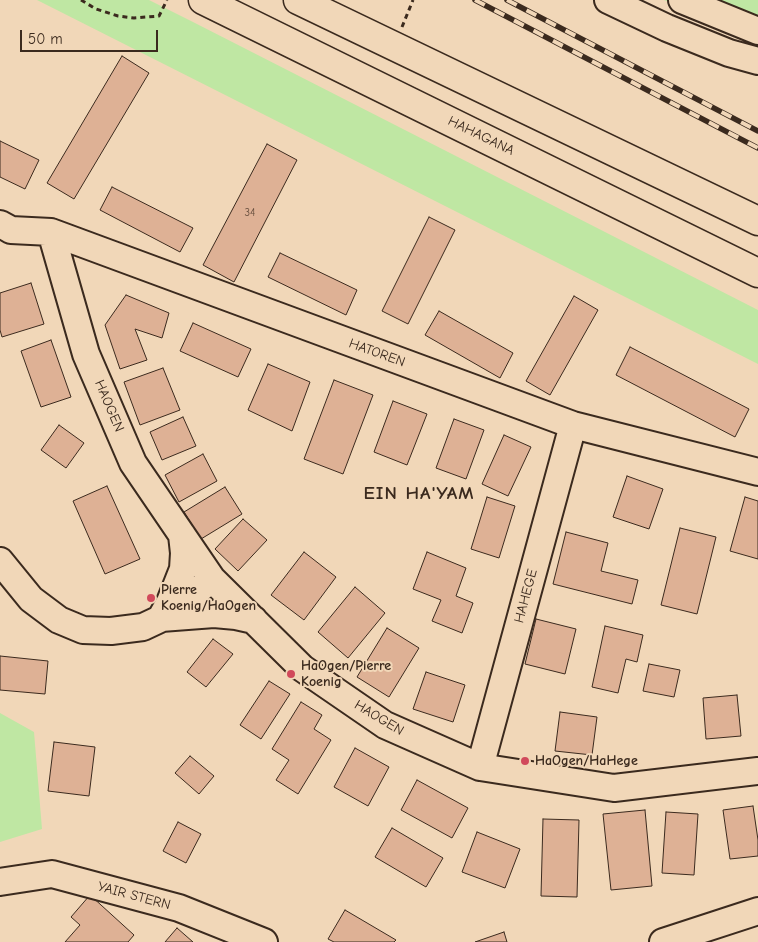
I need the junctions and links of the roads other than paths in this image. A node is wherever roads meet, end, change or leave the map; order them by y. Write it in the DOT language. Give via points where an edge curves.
graph roads {
  1 [pos="203,0"];
  2 [pos="298,0"];
  3 [pos="608,0"];
  4 [pos="682,0"];
  5 [pos="758,32"];
  6 [pos="758,61"];
  7 [pos="758,221"];
  8 [pos="0,224"];
  9 [pos="51,232"];
  10 [pos="758,273"];
  11 [pos="573,425"];
  12 [pos="758,472"];
  13 [pos="182,536"];
  14 [pos="0,561"];
  15 [pos="212,578"];
  16 [pos="160,618"];
  17 [pos="254,620"];
  18 [pos="480,767"];
  19 [pos="758,771"];
  20 [pos="0,882"];
  21 [pos="758,911"];
  22 [pos="264,942"];
  23 [pos="663,942"];
  1 -- 10 [label="highway, HAHAGANA"];
  2 -- 7 [label="highway"];
  3 -- 6 [label="street" via="729,53"];
  4 -- 5 [label="street"];
  8 -- 9 [label="street, HATOREN" via="11,230"];
  9 -- 11 [label="street, HATOREN"];
  9 -- 13 [label="street, HAOGEN" via="86,354 105,399 133,463"];
  11 -- 12 [label="street, HATOREN"];
  11 -- 18 [label="street, HAHEGE"];
  13 -- 15 [label="street, HAOGEN"];
  13 -- 16 [label="street" via="183,569"];
  14 -- 16 [label="street" via="31,599 59,620 84,630 143,627"];
  15 -- 16 [label="street"];
  15 -- 17 [label="street, HAOGEN"];
  16 -- 17 [label="street" via="214,614"];
  17 -- 18 [label="street, HAOGEN" via="302,668 385,725"];
  18 -- 19 [label="street, HAOGEN" via="614,788"];
  20 -- 22 [label="street, YAIR STERN" via="52,874 180,908"];
  21 -- 23 [label="street"];
}
